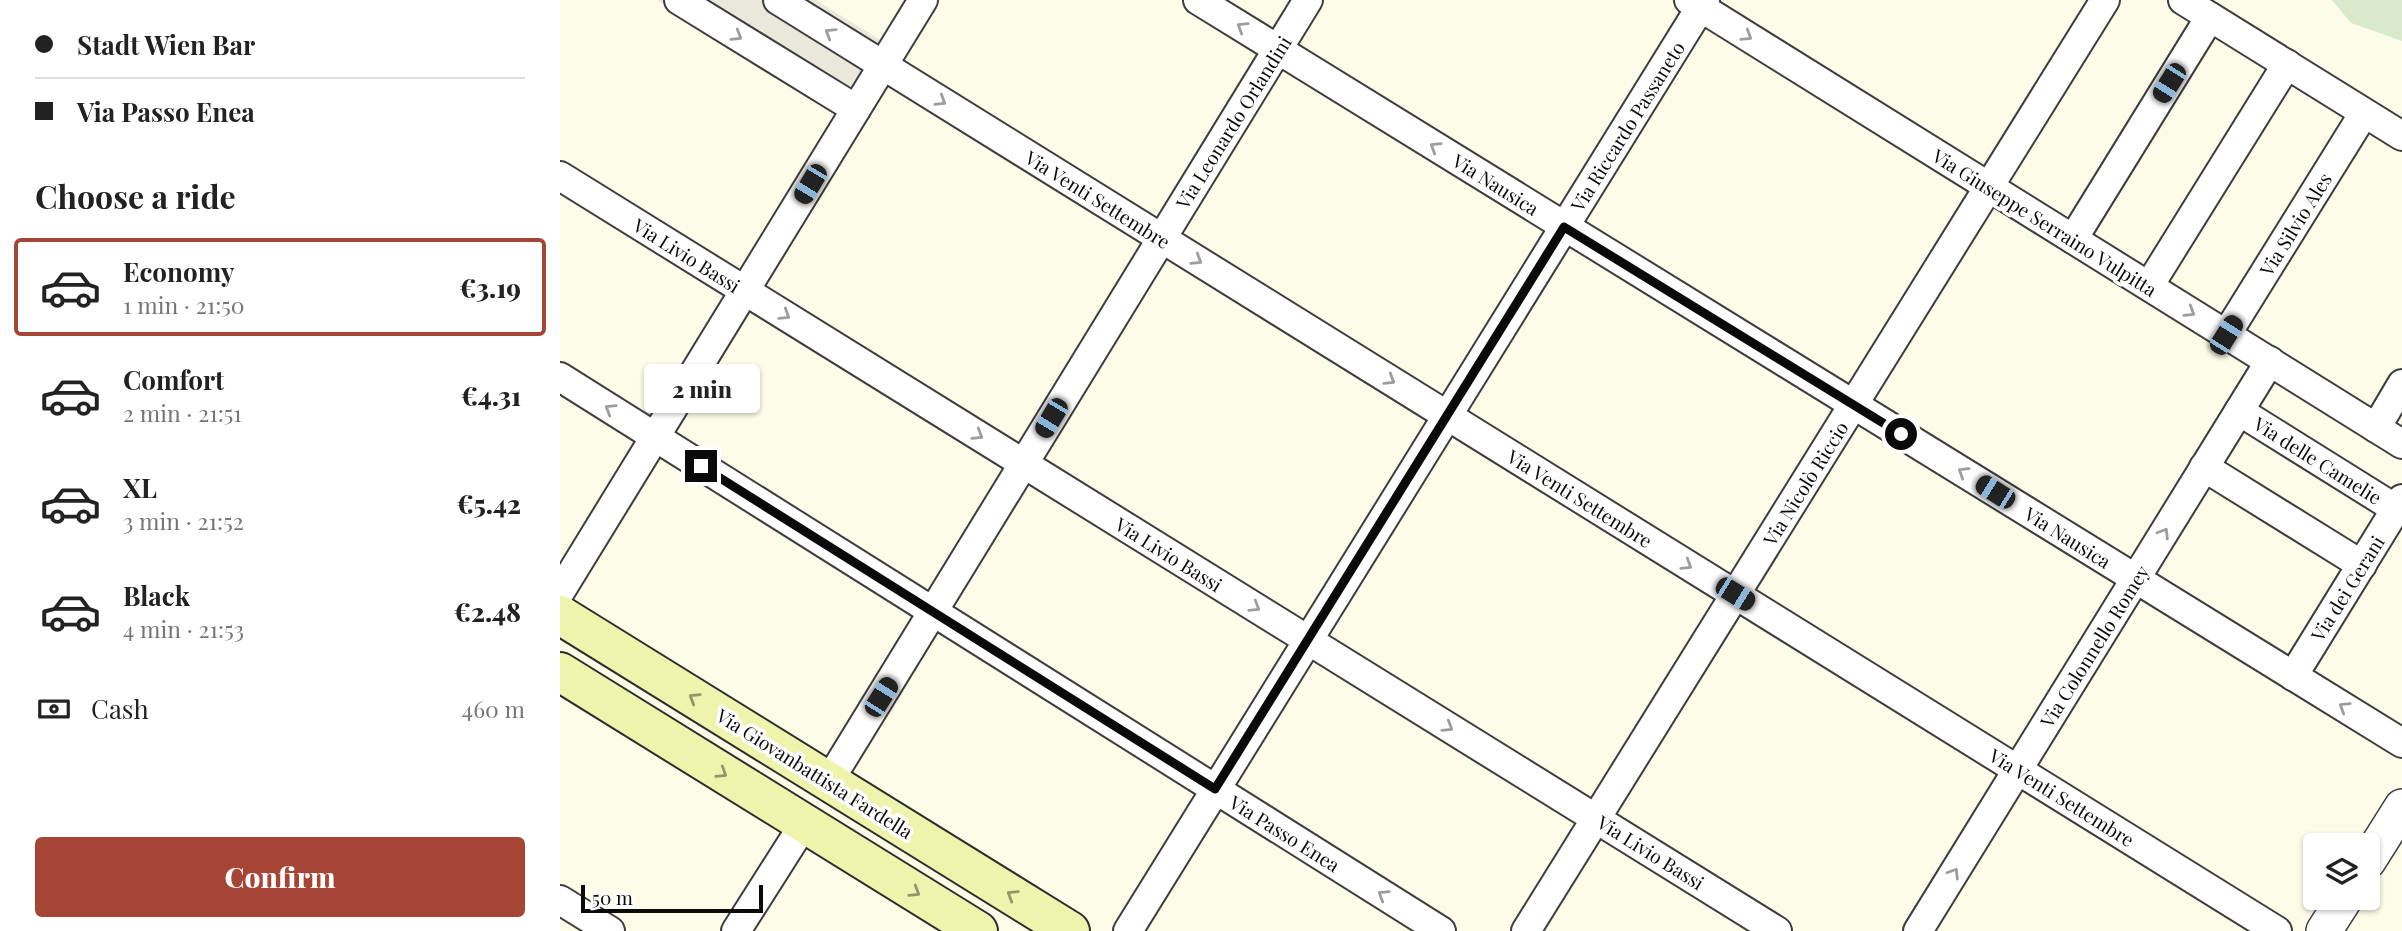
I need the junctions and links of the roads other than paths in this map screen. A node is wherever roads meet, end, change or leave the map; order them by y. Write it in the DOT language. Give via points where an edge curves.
graph roads {
  1 [pos="679,0"];
  2 [pos="778,0"];
  3 [pos="923,0"];
  4 [pos="1198,0"];
  5 [pos="1308,0"];
  6 [pos="2183,0"];
  7 [pos="1698,2"];
  8 [pos="2094,4"];
  9 [pos="2210,17"];
  10 [pos="1277,49"];
  11 [pos="2287,64"];
  12 [pos="883,65"];
  13 [pos="856,109"];
  14 [pos="2364,113"];
  15 [pos="2402,136"];
  16 [pos="560,176"];
  17 [pos="1989,187"];
  18 [pos="1564,227"];
  19 [pos="1162,238"];
  20 [pos="2073,239"];
  21 [pos="2149,286"];
  22 [pos="745,291"];
  23 [pos="2226,335"];
  24 [pos="2270,362"];
  25 [pos="560,377"];
  26 [pos="2402,384"];
  27 [pos="1854,405"];
  28 [pos="2239,411"];
  29 [pos="1447,415"];
  30 [pos="2376,428"];
  31 [pos="655,437"];
  32 [pos="2402,444"];
  33 [pos="1023,464"];
  34 [pos="2204,467"];
  35 [pos="2399,504"];
  36 [pos="2361,565"];
  37 [pos="2136,579"];
  38 [pos="560,592"];
  39 [pos="1735,594"];
  40 [pos="933,612"];
  41 [pos="560,615"];
  42 [pos="1308,640"];
  43 [pos="560,672"];
  44 [pos="2293,676"];
  45 [pos="2402,743"];
  46 [pos="2018,770"];
  47 [pos="829,782"];
  48 [pos="1215,789"];
  49 [pos="2402,807"];
  50 [pos="1596,818"];
  51 [pos="804,824"];
  52 [pos="2380,842"];
  53 [pos="560,900"];
  54 [pos="2337,910"];
  55 [pos="610,931"];
  56 [pos="736,931"];
  57 [pos="978,931"];
  58 [pos="1070,931"];
  59 [pos="1128,931"];
  60 [pos="1441,931"];
  61 [pos="1526,931"];
  62 [pos="1777,931"];
  63 [pos="1918,931"];
  64 [pos="2277,931"];
  65 [pos="2324,931"];
  1 -- 13 [label="street, one-way"];
  12 -- 2 [label="street, Via Venti Settembre, one-way"];
  3 -- 12 [label="street"];
  10 -- 4 [label="street, Via Nausica, one-way"];
  5 -- 10 [label="street, Via Leonardo Orlandini"];
  6 -- 9 [label="street"];
  7 -- 17 [label="street, Via Giuseppe Serraino Vulpitta, one-way"];
  7 -- 18 [label="street, Via Riccardo Passaneto"];
  8 -- 17 [label="street, Via Nicolò Riccio"];
  9 -- 11 [label="street"];
  9 -- 20 [label="street"];
  18 -- 10 [label="street, Via Nausica, one-way"];
  10 -- 19 [label="street, Via Leonardo Orlandini"];
  11 -- 14 [label="street"];
  11 -- 21 [label="street"];
  12 -- 13 [label="street"];
  12 -- 19 [label="street, Via Venti Settembre, one-way"];
  13 -- 22 [label="street"];
  14 -- 15 [label="street"];
  14 -- 23 [label="street, Via Silvio Ales"];
  16 -- 22 [label="street, Via Livio Bassi"];
  17 -- 20 [label="street, Via Giuseppe Serraino Vulpitta"];
  17 -- 27 [label="street, Via Nicolò Riccio"];
  18 -- 27 [label="street, Via Nausica"];
  18 -- 29 [label="street, Via Riccardo Passaneto"];
  19 -- 29 [label="street, Via Venti Settembre, one-way"];
  19 -- 33 [label="street, Via Leonardo Orlandini"];
  20 -- 21 [label="street, Via Giuseppe Serraino Vulpitta"];
  21 -- 23 [label="street, Via Giuseppe Serraino Vulpitta, one-way"];
  22 -- 31 [label="street"];
  22 -- 33 [label="street, Via Livio Bassi, one-way"];
  23 -- 24 [label="street, Via Giuseppe Serraino Vulpitta"];
  24 -- 28 [label="street, Via Colonnello Romey"];
  24 -- 30 [label="street, Via Giuseppe Serraino Vulpitta"];
  31 -- 25 [label="street, Via Passo Enea, one-way"];
  26 -- 30 [label="street"];
  37 -- 27 [label="street, Via Nausica, one-way"];
  27 -- 39 [label="street, Via Nicolò Riccio"];
  28 -- 34 [label="street, Via Colonnello Romey"];
  28 -- 35 [label="street, Via delle Camelie"];
  29 -- 39 [label="street, Via Venti Settembre, one-way"];
  29 -- 42 [label="street, Via Riccardo Passaneto"];
  30 -- 32 [label="street, Via Giuseppe Serraino Vulpitta"];
  31 -- 38 [label="street"];
  31 -- 40 [label="street, Via Passo Enea"];
  33 -- 40 [label="street, Via Leonardo Orlandini"];
  33 -- 42 [label="street, Via Livio Bassi, one-way"];
  34 -- 36 [label="street"];
  37 -- 34 [label="street, Via Colonnello Romey, one-way"];
  35 -- 36 [label="street, Via dei Gerani"];
  36 -- 44 [label="street, Via dei Gerani"];
  37 -- 44 [label="street, Via Nausica"];
  37 -- 46 [label="street, Via Colonnello Romey"];
  39 -- 46 [label="street, Via Venti Settembre"];
  39 -- 50 [label="street, Via Nicolò Riccio"];
  40 -- 47 [label="street, Via Leonardo Orlandini"];
  40 -- 48 [label="street, Via Passo Enea"];
  47 -- 41 [label="main road, Via Giovanbattista Fardella, one-way"];
  42 -- 48 [label="street, Via Riccardo Passaneto"];
  42 -- 50 [label="street, Via Livio Bassi, one-way"];
  43 -- 51 [label="main road, one-way"];
  45 -- 44 [label="street, Via Nausica, one-way"];
  63 -- 46 [label="street, Via Colonnello Romey, one-way"];
  46 -- 64 [label="street, Via Venti Settembre"];
  58 -- 47 [label="main road, Via Giovanbattista Fardella, one-way"];
  48 -- 59 [label="street, Via Riccardo Passaneto"];
  60 -- 48 [label="street, Via Passo Enea, one-way"];
  49 -- 52 [label="street"];
  50 -- 61 [label="street, Via Nicolò Riccio"];
  50 -- 62 [label="street, Via Livio Bassi"];
  51 -- 56 [label="street"];
  51 -- 57 [label="main road, one-way"];
  53 -- 55 [label="street"];
  54 -- 65 [label="street"];
}
